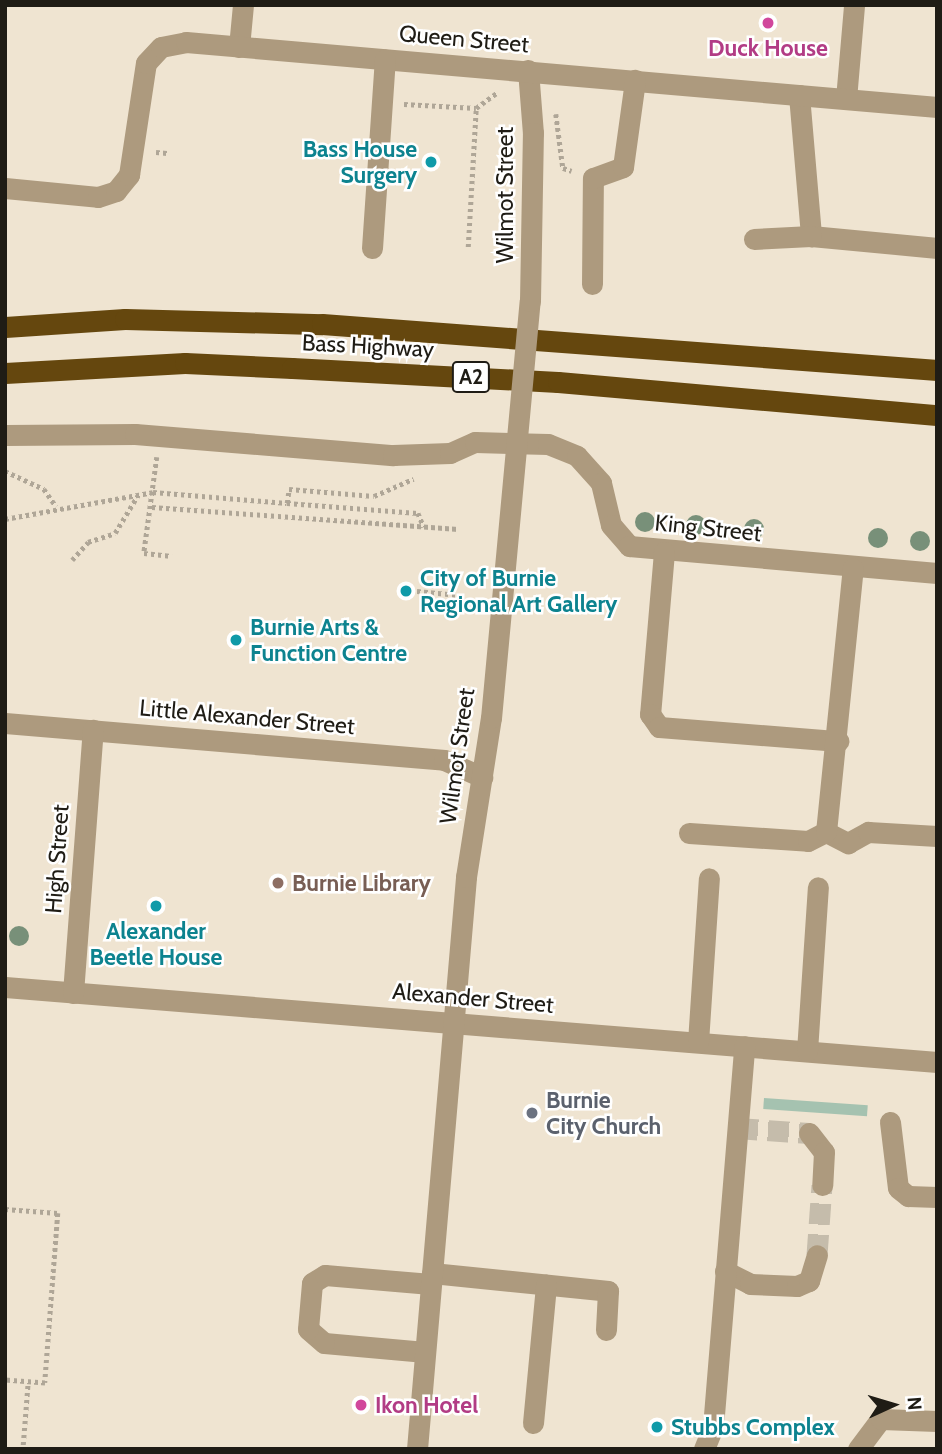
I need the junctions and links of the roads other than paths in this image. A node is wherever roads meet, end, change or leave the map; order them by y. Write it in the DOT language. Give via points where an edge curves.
graph roads {
  1 [pos="243,5"];
  2 [pos="854,5"];
  3 [pos="239,47"];
  4 [pos="385,59"];
  5 [pos="528,70"];
  6 [pos="635,80"];
  7 [pos="799,95"];
  8 [pos="846,99"];
  9 [pos="937,107"];
  10 [pos="5,188"];
  11 [pos="811,236"];
  12 [pos="754,239"];
  13 [pos="372,248"];
  14 [pos="937,248"];
  15 [pos="592,284"];
  16 [pos="5,327"];
  17 [pos="937,370"];
  18 [pos="5,373"];
  19 [pos="937,415"];
  20 [pos="5,435"];
  21 [pos="664,552"];
  22 [pos="853,568"];
  23 [pos="937,573"];
  24 [pos="5,723"];
  25 [pos="93,730"];
  26 [pos="838,741"];
  27 [pos="482,777"];
  28 [pos="826,832"];
  29 [pos="689,833"];
  30 [pos="937,836"];
  31 [pos="709,878"];
  32 [pos="818,887"];
  33 [pos="5,987"];
  34 [pos="73,993"];
  35 [pos="454,1023"];
  36 [pos="698,1042"];
  37 [pos="744,1046"];
  38 [pos="807,1051"];
  39 [pos="937,1062"];
  40 [pos="890,1122"];
  41 [pos="809,1133"];
  42 [pos="821,1185"];
  43 [pos="937,1197"];
  44 [pos="817,1255"];
  45 [pos="725,1271"];
  46 [pos="432,1279"];
  47 [pos="546,1286"];
  48 [pos="606,1330"];
  49 [pos="425,1352"];
  50 [pos="937,1422"];
  51 [pos="533,1423"];
  52 [pos="417,1449"];
  53 [pos="704,1449"];
  54 [pos="858,1449"];
  1 -- 3 [label="street"];
  2 -- 8 [label="street"];
  3 -- 4 [label="street, Queen Street"];
  3 -- 10 [label="street, Queen Street" via="161,47 146,63 130,175 116,191 98,197"];
  4 -- 5 [label="street, Queen Street"];
  4 -- 13 [label="street"];
  5 -- 6 [label="street, Queen Street"];
  5 -- 27 [label="street, Wilmot Street, bridge" via="533,133 530,301"];
  6 -- 7 [label="street, Queen Street"];
  6 -- 15 [label="street" via="623,167 593,178"];
  7 -- 8 [label="street, Queen Street"];
  7 -- 11 [label="street"];
  8 -- 9 [label="street, Queen Street"];
  11 -- 12 [label="street"];
  11 -- 14 [label="street"];
  16 -- 17 [label="highway, Bass Highway / A2" via="125,320 321,324"];
  18 -- 19 [label="highway, Bass Highway / A2" via="185,363 558,382"];
  20 -- 21 [label="street, King Street" via="158,436 393,456 450,453 498,442 548,444 577,456 601,483 611,525 629,546"];
  21 -- 22 [label="street, King Street"];
  21 -- 26 [label="street" via="650,714 659,727"];
  22 -- 23 [label="street, King Street"];
  22 -- 26 [label="street"];
  24 -- 25 [label="street, Little Alexander Street"];
  25 -- 27 [label="street, Little Alexander Street" via="444,760"];
  25 -- 34 [label="street, High Street"];
  26 -- 28 [label="street"];
  27 -- 35 [label="street, Wilmot Street"];
  28 -- 29 [label="street" via="808,841"];
  28 -- 30 [label="street" via="848,843 868,832"];
  31 -- 36 [label="street"];
  32 -- 38 [label="street"];
  33 -- 34 [label="street, Alexander Street"];
  34 -- 35 [label="street, Alexander Street"];
  35 -- 36 [label="street, Alexander Street"];
  35 -- 46 [label="street, Wilmot Street"];
  36 -- 37 [label="street, Alexander Street"];
  37 -- 38 [label="street, Alexander Street"];
  37 -- 45 [label="street"];
  38 -- 39 [label="street, Alexander Street"];
  40 -- 43 [label="street" via="898,1188 908,1196"];
  41 -- 42 [label="street" via="824,1152"];
  44 -- 45 [label="street" via="809,1281 756,1284"];
  45 -- 53 [label="street" via="713,1427"];
  46 -- 47 [label="street"];
  46 -- 49 [label="street, Wilmot Street"];
  46 -- 49 [label="street" via="325,1275 312,1283 308,1329 324,1343"];
  47 -- 48 [label="street" via="608,1291"];
  47 -- 51 [label="street"];
  49 -- 52 [label="street, Wilmot Street"];
  50 -- 54 [label="street" via="881,1419"];
}
